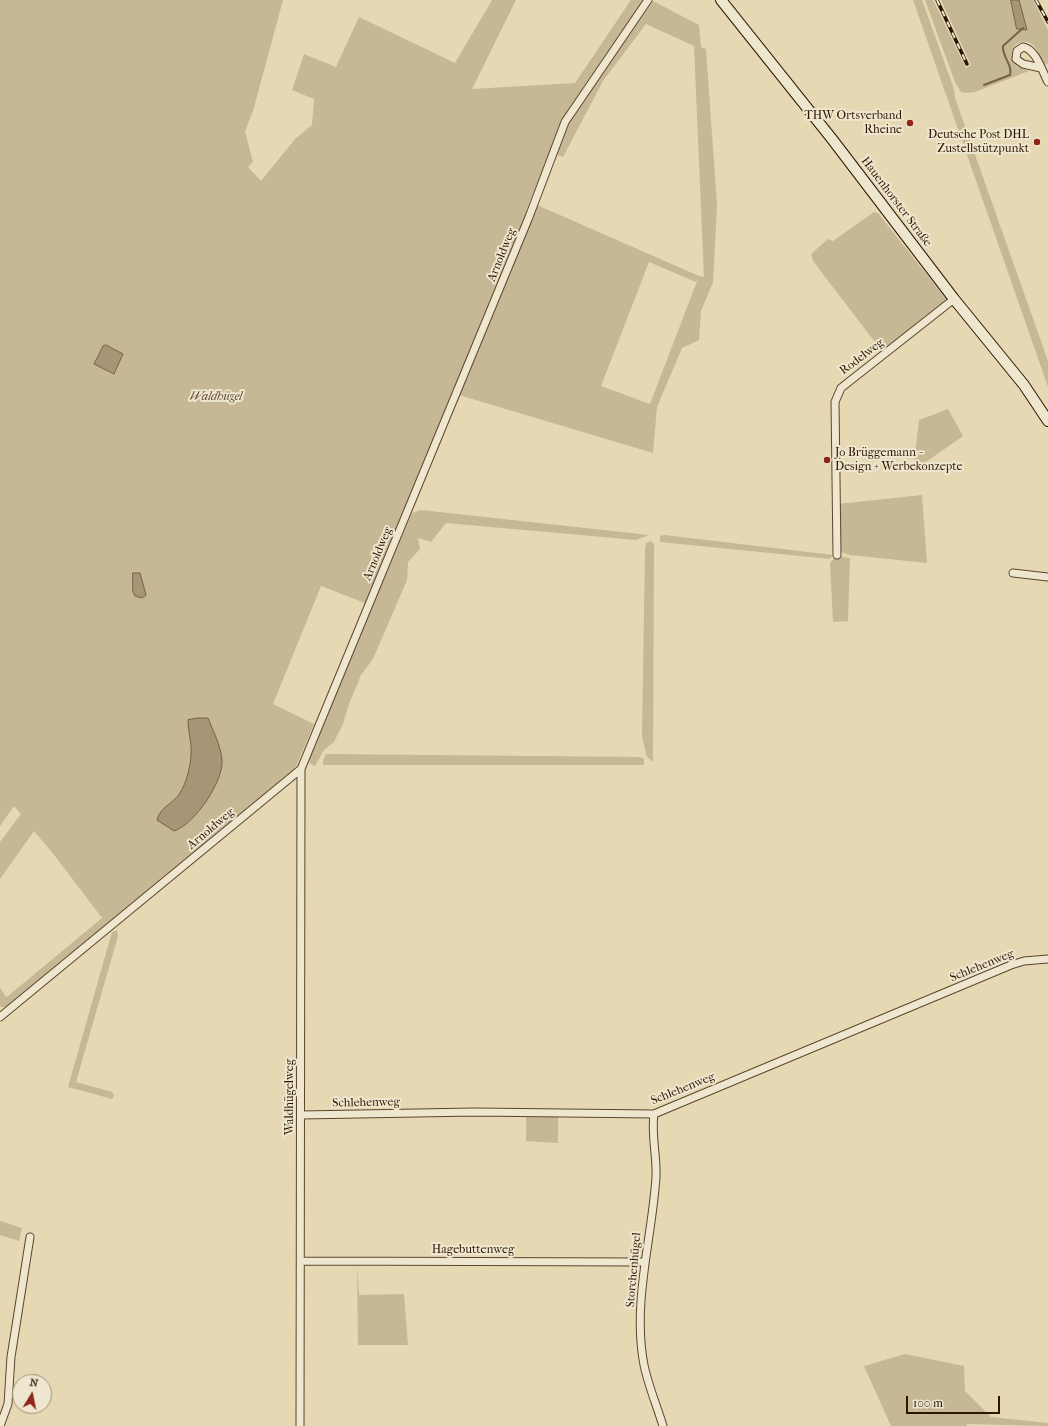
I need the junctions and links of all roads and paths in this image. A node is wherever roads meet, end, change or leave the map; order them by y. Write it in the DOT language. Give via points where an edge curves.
graph roads {
  1 [pos="648,0"];
  2 [pos="721,0"];
  3 [pos="1041,68"];
  4 [pos="1048,82"];
  5 [pos="954,299"];
  6 [pos="1048,421"];
  7 [pos="837,555"];
  8 [pos="1014,572"];
  9 [pos="1048,577"];
  10 [pos="301,769"];
  11 [pos="1048,959"];
  12 [pos="0,1017"];
  13 [pos="654,1114"];
  14 [pos="301,1115"];
  15 [pos="30,1237"];
  16 [pos="301,1261"];
  17 [pos="645,1262"];
  18 [pos="0,1426"];
  19 [pos="300,1426"];
  20 [pos="663,1426"];
  1 -- 10 [label="street, Arnoldweg" via="565,122 520,239"];
  2 -- 5 [label="street, Hauenhorster Straße" via="837,145"];
  3 -- 4 [label="street"];
  5 -- 6 [label="street, Hauenhorster Straße" via="1024,385"];
  5 -- 7 [label="street, Rodelweg" via="841,388 835,402"];
  8 -- 9 [label="street"];
  10 -- 12 [label="street, Arnoldweg"];
  10 -- 14 [label="street, Waldhügelweg"];
  11 -- 13 [label="street, Schlehenweg" via="1011,965"];
  13 -- 14 [label="street, Schlehenweg" via="475,1112"];
  13 -- 17 [label="street, Storchenhügel" via="656,1176"];
  14 -- 16 [label="street, Waldhügelweg"];
  15 -- 18 [label="street" via="11,1357 8,1404"];
  16 -- 17 [label="street, Hagebuttenweg"];
  16 -- 19 [label="street, Waldhügelweg"];
  17 -- 20 [label="street, Storchenhügel" via="641,1345 644,1366"];
}
